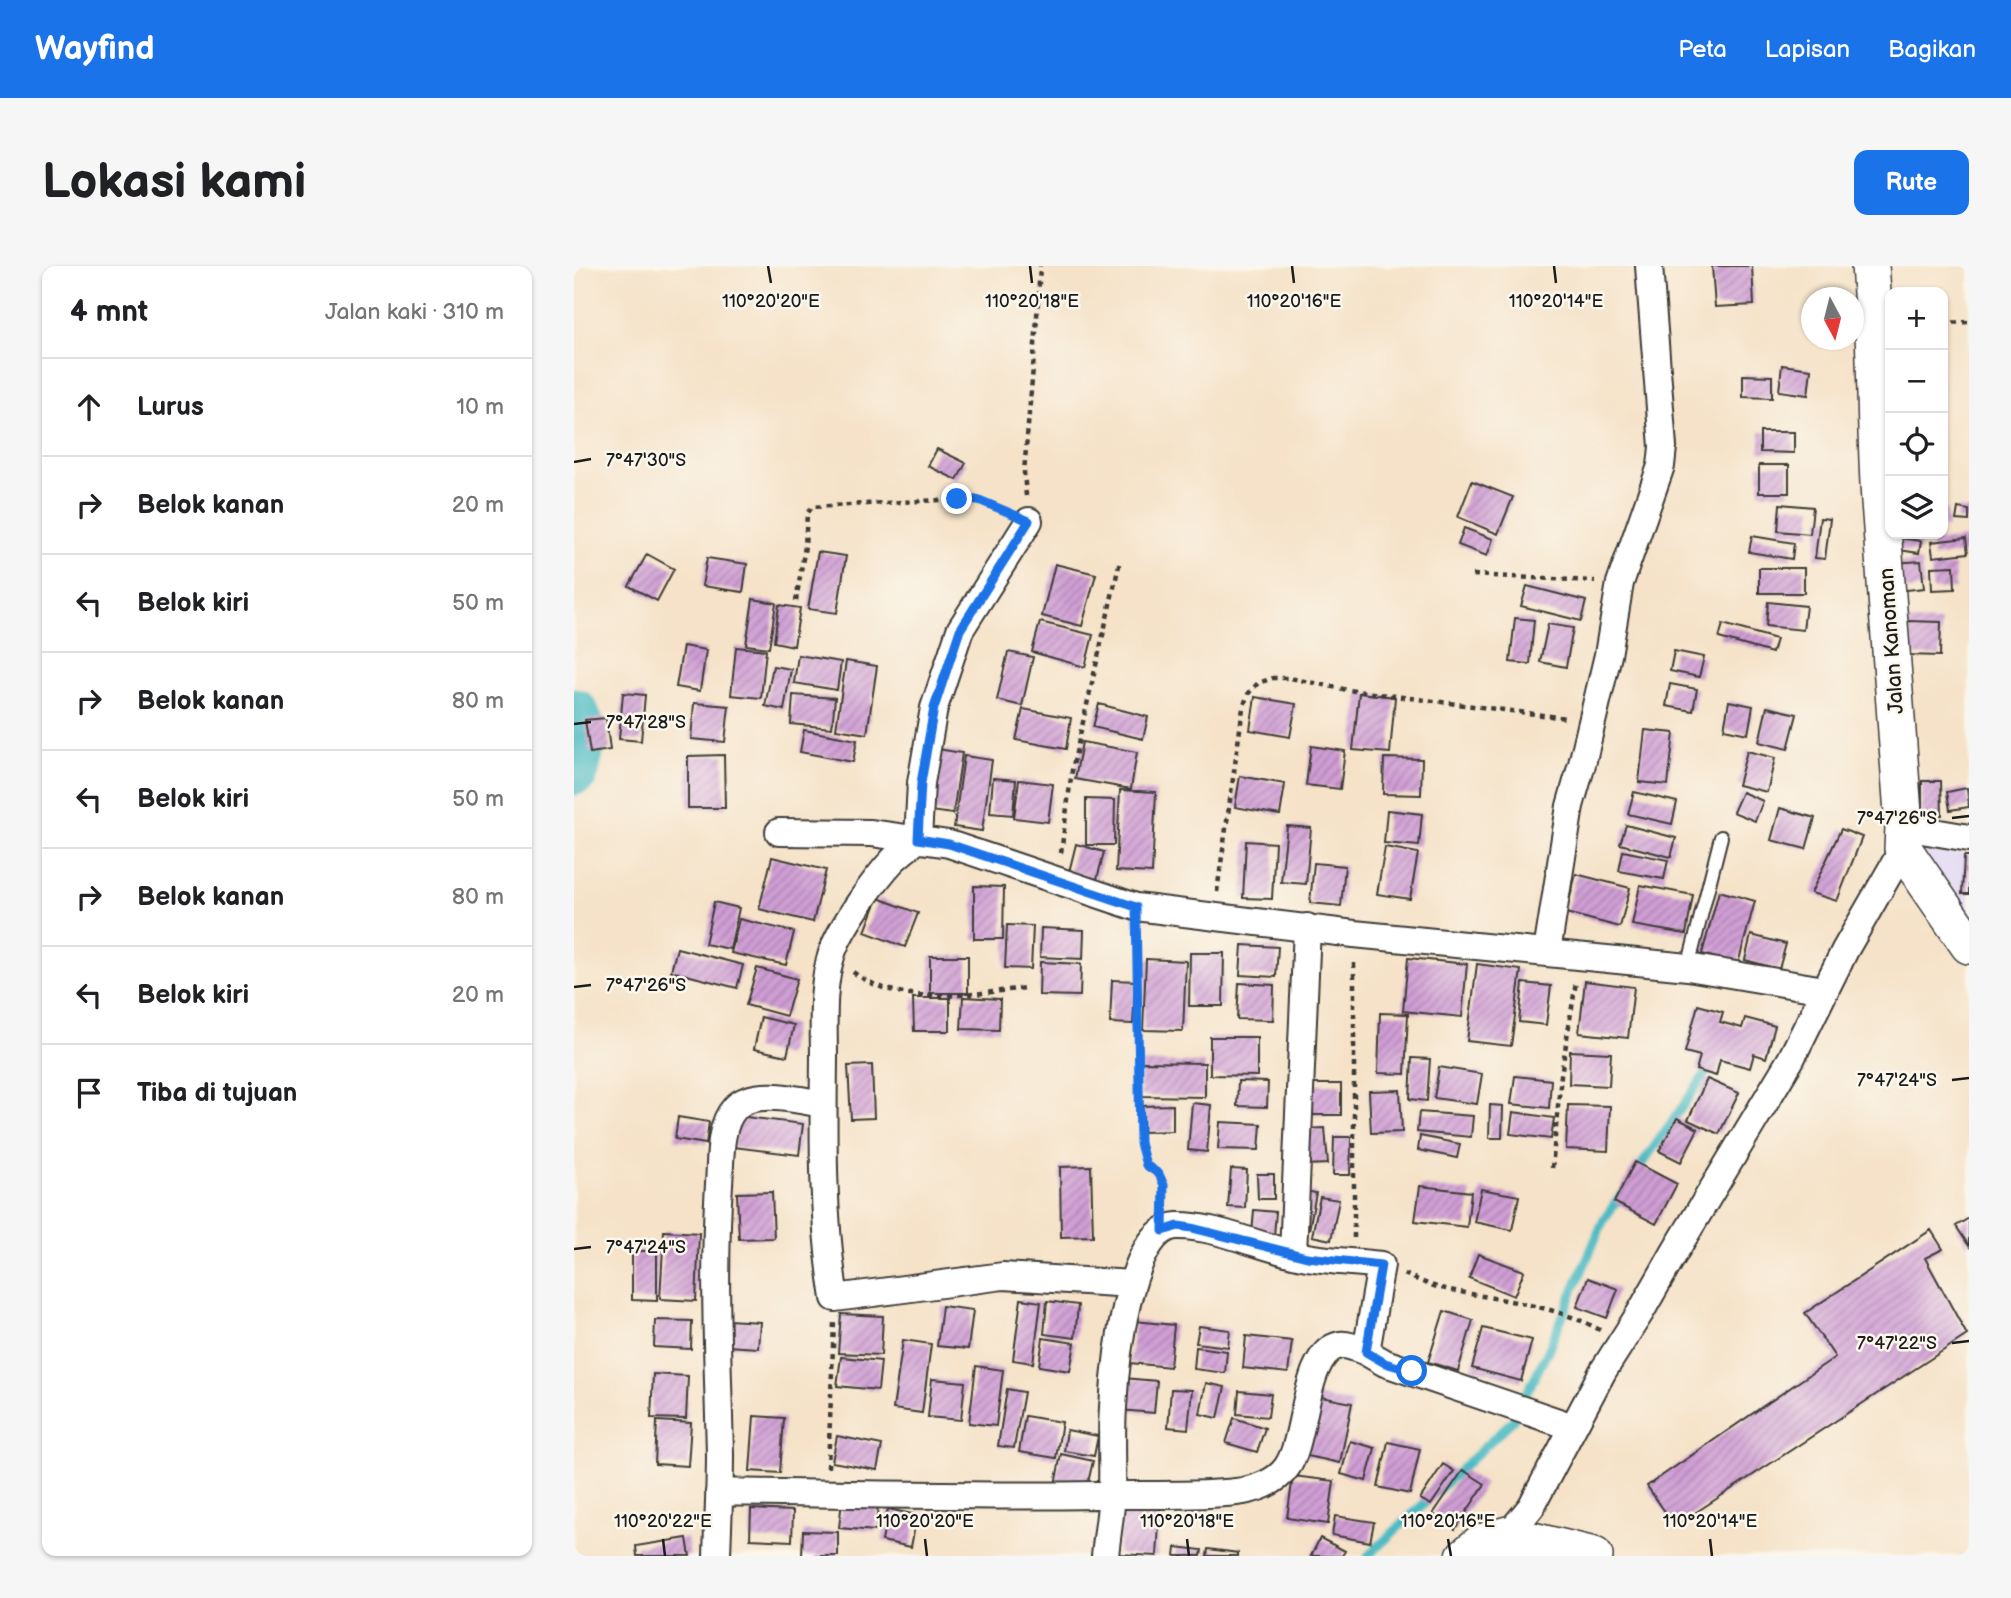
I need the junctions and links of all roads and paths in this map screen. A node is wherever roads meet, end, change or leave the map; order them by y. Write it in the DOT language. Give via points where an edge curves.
graph roads {
  1 [pos="1040,266"];
  2 [pos="1649,266"];
  3 [pos="1870,266"];
  4 [pos="1969,322"];
  5 [pos="1948,323"];
  6 [pos="1029,521"];
  7 [pos="1120,561"];
  8 [pos="1473,575"];
  9 [pos="1620,583"];
  10 [pos="796,601"];
  11 [pos="1591,722"];
  12 [pos="779,832"];
  13 [pos="1721,837"];
  14 [pos="1904,838"];
  15 [pos="1969,838"];
  16 [pos="918,839"];
  17 [pos="1058,882"];
  18 [pos="1136,907"];
  19 [pos="1214,915"];
  20 [pos="1307,927"];
  21 [pos="1354,934"];
  22 [pos="1969,944"];
  23 [pos="832,952"];
  24 [pos="1547,952"];
  25 [pos="1580,957"];
  26 [pos="1688,967"];
  27 [pos="1026,988"];
  28 [pos="1824,990"];
  29 [pos="822,1104"];
  30 [pos="1552,1168"];
  31 [pos="1163,1231"];
  32 [pos="1293,1254"];
  33 [pos="1354,1262"];
  34 [pos="1381,1265"];
  35 [pos="1132,1284"];
  36 [pos="835,1298"];
  37 [pos="1582,1320"];
  38 [pos="1366,1352"];
  39 [pos="1573,1427"];
  40 [pos="719,1492"];
  41 [pos="827,1493"];
  42 [pos="1112,1494"];
  43 [pos="1508,1535"];
  44 [pos="717,1556"];
  45 [pos="1105,1556"];
  46 [pos="1465,1556"];
  47 [pos="1594,1556"];
  1 -- 6 [label="path" via="1024,472"];
  2 -- 9 [label="street" via="1663,447 1661,466"];
  3 -- 14 [label="street, Jalan Kanoman" via="1880,500"];
  4 -- 5 [label="path"];
  6 -- 10 [label="path" via="979,500 812,507 807,514"];
  6 -- 16 [label="street" via="960,630 934,708 921,783"];
  7 -- 17 [label="path" via="1072,771"];
  8 -- 9 [label="path"];
  9 -- 11 [label="street"];
  11 -- 19 [label="path" via="1290,678 1258,683 1243,708"];
  11 -- 24 [label="street" via="1570,806"];
  12 -- 16 [label="street" via="871,833"];
  13 -- 26 [label="lane"];
  14 -- 15 [label="street"];
  14 -- 22 [label="street"];
  14 -- 28 [label="street"];
  16 -- 17 [label="street" via="949,844"];
  16 -- 23 [label="street" via="877,881"];
  17 -- 18 [label="street"];
  18 -- 19 [label="street"];
  18 -- 31 [label="path" via="1140,1143 1146,1165 1159,1174 1164,1185"];
  19 -- 20 [label="street"];
  20 -- 21 [label="street"];
  20 -- 32 [label="street"];
  21 -- 24 [label="street"];
  21 -- 33 [label="path"];
  23 -- 27 [label="path" via="858,976 890,991 967,995"];
  23 -- 29 [label="street" via="825,995"];
  24 -- 25 [label="street"];
  25 -- 26 [label="street"];
  25 -- 30 [label="path"];
  26 -- 28 [label="street"];
  28 -- 39 [label="street" via="1791,1059"];
  29 -- 36 [label="street"];
  29 -- 40 [label="street" via="773,1096 750,1100 734,1109 724,1131 715,1302"];
  31 -- 32 [label="street" via="1192,1228"];
  31 -- 35 [label="street" via="1151,1242"];
  32 -- 33 [label="street"];
  33 -- 34 [label="street"];
  34 -- 37 [label="path" via="1437,1287"];
  34 -- 38 [label="street"];
  35 -- 36 [label="street" via="1003,1276"];
  35 -- 42 [label="street" via="1123,1318 1113,1406"];
  36 -- 41 [label="path"];
  38 -- 39 [label="street" via="1385,1363"];
  38 -- 42 [label="street" via="1339,1345 1321,1357 1296,1450 1274,1479 1237,1492"];
  39 -- 43 [label="street" via="1531,1507"];
  40 -- 41 [label="street"];
  40 -- 44 [label="street"];
  41 -- 42 [label="street"];
  42 -- 45 [label="street"];
  43 -- 46 [label="street" via="1481,1543"];
  43 -- 47 [label="street"];
}
